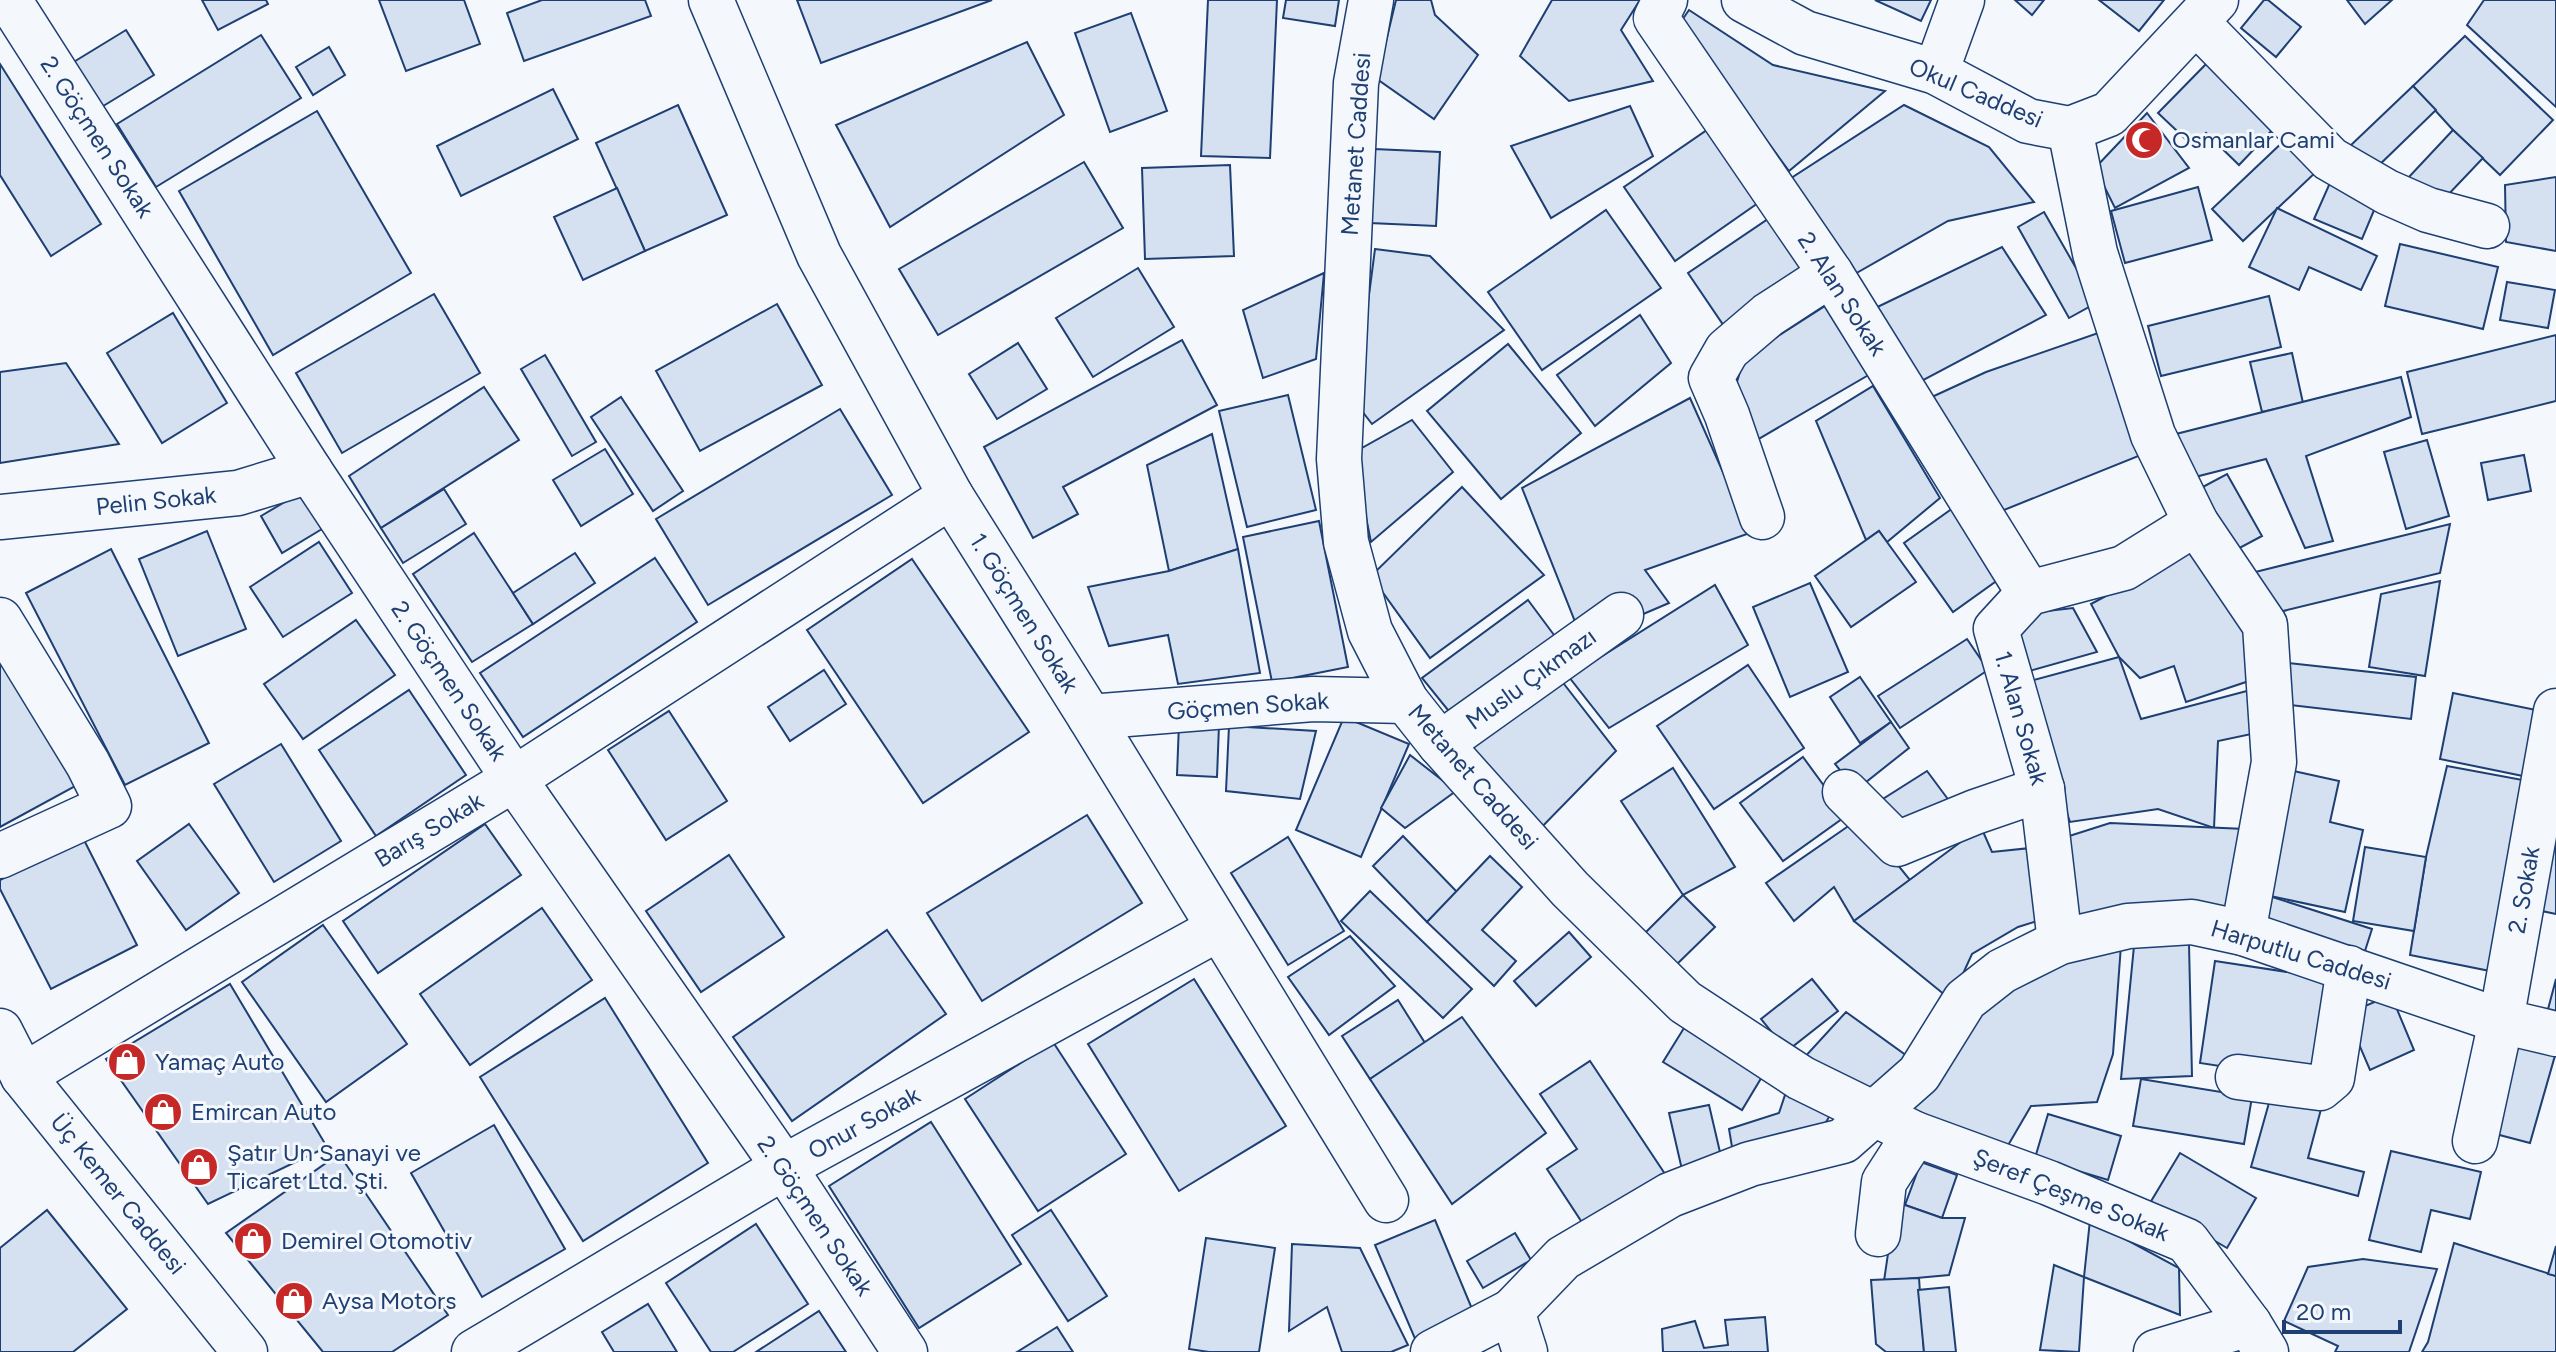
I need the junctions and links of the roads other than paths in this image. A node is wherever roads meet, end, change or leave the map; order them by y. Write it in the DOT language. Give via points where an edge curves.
graph roads {
  1 [pos="9,0"];
  2 [pos="711,0"];
  3 [pos="1371,0"];
  4 [pos="1665,0"];
  5 [pos="1744,0"];
  6 [pos="1962,0"];
  7 [pos="2207,11"];
  8 [pos="1936,72"];
  9 [pos="2070,129"];
  10 [pos="2487,226"];
  11 [pos="1831,274"];
  12 [pos="310,471"];
  13 [pos="951,496"];
  14 [pos="0,517"];
  15 [pos="1762,517"];
  16 [pos="2196,523"];
  17 [pos="2029,593"];
  18 [pos="1621,615"];
  19 [pos="0,620"];
  20 [pos="1406,701"];
  21 [pos="2556,711"];
  22 [pos="1090,717"];
  23 [pos="1440,744"];
  24 [pos="514,779"];
  25 [pos="2042,789"];
  26 [pos="1845,792"];
  27 [pos="0,856"];
  28 [pos="1218,929"];
  29 [pos="2243,933"];
  30 [pos="2060,942"];
  31 [pos="2349,968"];
  32 [pos="2501,1021"];
  33 [pos="0,1031"];
  34 [pos="2556,1034"];
  35 [pos="23,1076"];
  36 [pos="2238,1077"];
  37 [pos="1874,1113"];
  38 [pos="1915,1134"];
  39 [pos="2475,1141"];
  40 [pos="784,1167"];
  41 [pos="1386,1200"];
  42 [pos="1878,1234"];
  43 [pos="1512,1311"];
  44 [pos="2257,1338"];
  45 [pos="245,1352"];
  46 [pos="474,1352"];
  47 [pos="905,1352"];
  48 [pos="1433,1352"];
  49 [pos="1525,1352"];
  50 [pos="2156,1352"];
  1 -- 12 [label="street, 2. Göçmen Sokak"];
  2 -- 13 [label="street, 1. Göçmen Sokak" via="819,255"];
  3 -- 20 [label="street, Metanet Caddesi" via="1356,83 1339,459 1346,542 1370,631"];
  4 -- 11 [label="street, 2. Alan Sokak" via="1656,18"];
  5 -- 8 [label="street, Okul Caddesi" via="1805,33"];
  6 -- 8 [label="street"];
  7 -- 9 [label="street, Okul Caddesi" via="2109,114"];
  7 -- 10 [label="street" via="2330,159 2428,210"];
  8 -- 9 [label="street, Okul Caddesi" via="2028,121"];
  9 -- 16 [label="street" via="2095,253 2143,405"];
  11 -- 15 [label="street" via="1768,315 1727,350 1711,378"];
  11 -- 17 [label="street, 2. Alan Sokak"];
  12 -- 14 [label="street, Pelin Sokak" via="238,493"];
  12 -- 24 [label="street, 2. Göçmen Sokak"];
  13 -- 22 [label="street, 1. Göçmen Sokak"];
  13 -- 24 [label="street, Barış Sokak"];
  16 -- 17 [label="street" via="2124,568"];
  16 -- 29 [label="street" via="2265,625 2274,762"];
  17 -- 25 [label="street, 1. Alan Sokak" via="1996,629"];
  18 -- 23 [label="street, Muslu Çıkmazı"];
  19 -- 27 [label="street" via="109,806"];
  20 -- 22 [label="street, Göçmen Sokak" via="1313,699"];
  20 -- 23 [label="street, Metanet Caddesi"];
  21 -- 32 [label="street, 2. Sokak"];
  22 -- 28 [label="street, 1. Göçmen Sokak"];
  23 -- 37 [label="street, Metanet Caddesi" via="1570,889 1685,1002 1801,1078"];
  24 -- 35 [label="street, Barış Sokak"];
  24 -- 40 [label="street, 2. Göçmen Sokak"];
  25 -- 26 [label="street" via="1897,844"];
  25 -- 30 [label="street, 1. Alan Sokak"];
  28 -- 40 [label="street, Onur Sokak"];
  28 -- 41 [label="street, 1. Göçmen Sokak"];
  29 -- 30 [label="street, Harputlu Caddesi" via="2192,922 2128,926"];
  29 -- 31 [label="street, Harputlu Caddesi"];
  30 -- 37 [label="street, Harputlu Caddesi" via="2002,971 1965,1000 1919,1074"];
  31 -- 32 [label="street, Harputlu Caddesi"];
  31 -- 36 [label="street" via="2332,1078 2320,1088"];
  32 -- 34 [label="street, Harputlu Caddesi"];
  32 -- 39 [label="street, 2. Sokak"];
  33 -- 35 [label="street, Üç Kemer Caddesi"];
  35 -- 45 [label="street, Üç Kemer Caddesi"];
  37 -- 38 [label="street, Şeref Çeşme Sokak"];
  37 -- 43 [label="street, Harputlu Caddesi" via="1843,1141 1750,1164 1670,1195 1563,1258"];
  38 -- 42 [label="street" via="1884,1182"];
  38 -- 44 [label="street, Şeref Çeşme Sokak" via="2187,1241"];
  40 -- 46 [label="street, Onur Sokak"];
  40 -- 47 [label="street, 2. Göçmen Sokak"];
  43 -- 48 [label="street, Harputlu Caddesi"];
  43 -- 49 [label="street"];
  44 -- 50 [label="street"];
}
